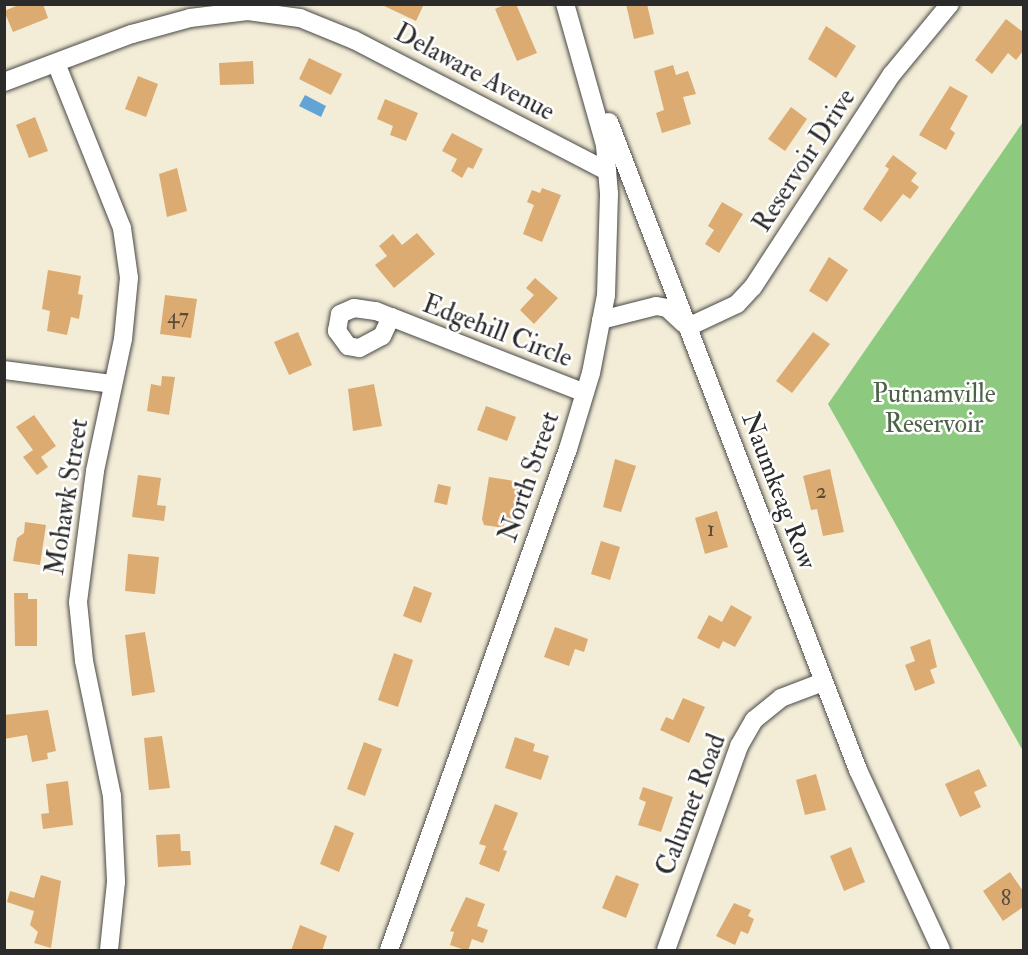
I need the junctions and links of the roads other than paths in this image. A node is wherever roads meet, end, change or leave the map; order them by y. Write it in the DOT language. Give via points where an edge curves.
graph roads {
  1 [pos="565,4"];
  2 [pos="950,4"];
  3 [pos="579,45"];
  4 [pos="56,63"];
  5 [pos="4,82"];
  6 [pos="607,171"];
  7 [pos="392,317"];
  8 [pos="601,320"];
  9 [pos="688,327"];
  10 [pos="4,370"];
  11 [pos="112,384"];
  12 [pos="585,393"];
  13 [pos="823,682"];
  14 [pos="109,951"];
  15 [pos="389,951"];
  16 [pos="666,951"];
  17 [pos="941,951"];
  1 -- 3 [label="street, North Street"];
  2 -- 9 [label="street, Reservoir Drive" via="892,74 753,287 737,304"];
  3 -- 6 [label="street, North Street" via="605,145"];
  3 -- 9 [label="street, Naumkeag Row"];
  4 -- 5 [label="street, Delaware Avenue"];
  4 -- 6 [label="street, Delaware Avenue" via="132,34 190,18 248,11 300,18 354,40"];
  4 -- 11 [label="street, Mohawk Street" via="122,228 129,278 123,339"];
  6 -- 8 [label="street, North Street" via="606,295"];
  7 -- 12 [label="street, Edgehill Circle"];
  8 -- 9 [label="street" via="656,306 667,308"];
  8 -- 12 [label="street, North Street"];
  9 -- 13 [label="street, Naumkeag Row"];
  10 -- 11 [label="street"];
  11 -- 14 [label="street, Mohawk Street" via="94,471 78,602 84,661 112,796 116,882"];
  12 -- 15 [label="street, North Street"];
  13 -- 16 [label="street, Calumet Road" via="781,698 754,720 739,746"];
  13 -- 17 [label="street, Naumkeag Row" via="858,770"];
}
